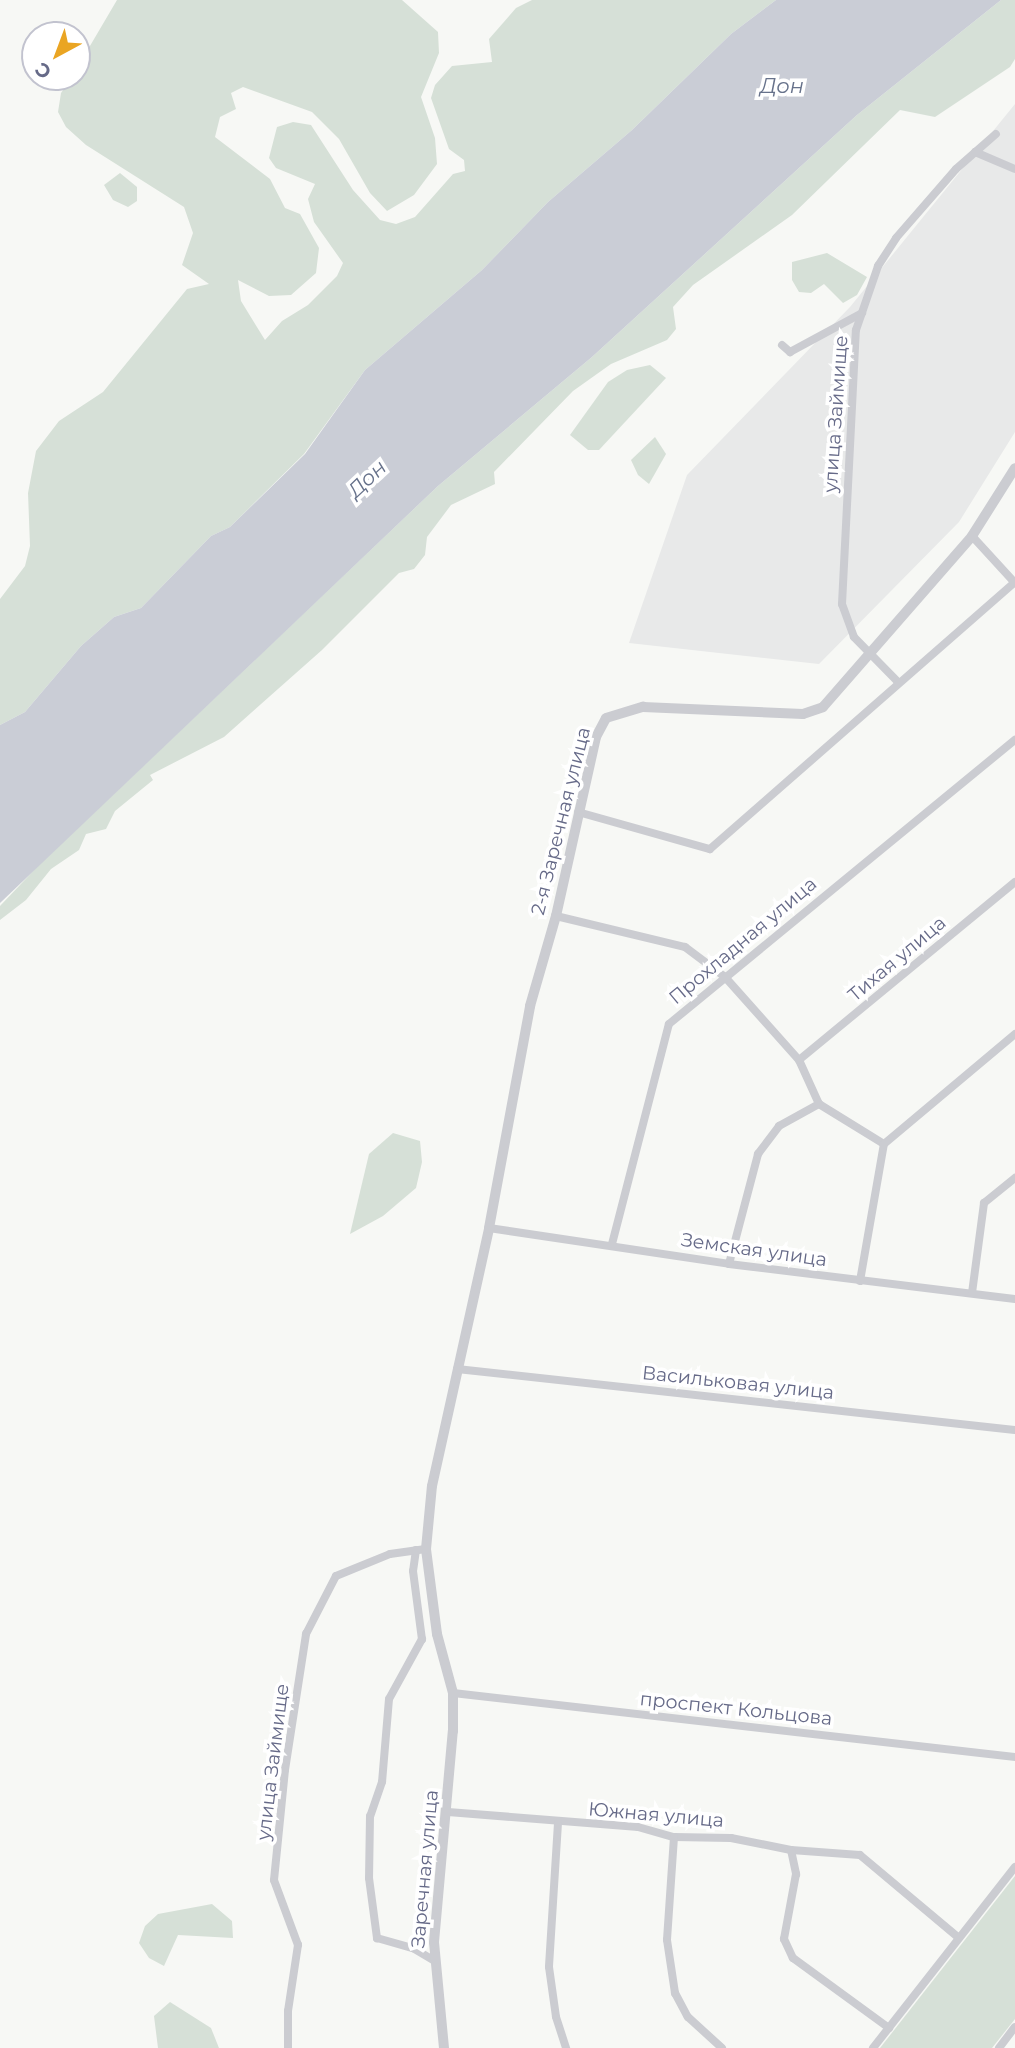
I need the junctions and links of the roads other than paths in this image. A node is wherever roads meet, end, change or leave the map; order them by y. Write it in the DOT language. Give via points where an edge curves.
graph roads {
  1 [pos="996,134"];
  2 [pos="975,152"];
  3 [pos="1015,169"];
  4 [pos="862,313"];
  5 [pos="782,345"];
  6 [pos="1015,468"];
  7 [pos="972,536"];
  8 [pos="1015,583"];
  9 [pos="867,654"];
  10 [pos="898,682"];
  11 [pos="1015,740"];
  12 [pos="578,812"];
  13 [pos="1015,882"];
  14 [pos="556,916"];
  15 [pos="725,977"];
  16 [pos="1015,1034"];
  17 [pos="800,1060"];
  18 [pos="819,1104"];
  19 [pos="884,1144"];
  20 [pos="1015,1178"];
  21 [pos="489,1228"];
  22 [pos="612,1244"];
  23 [pos="729,1264"];
  24 [pos="860,1280"];
  25 [pos="972,1293"];
  26 [pos="1015,1299"];
  27 [pos="457,1370"];
  28 [pos="1015,1430"];
  29 [pos="421,1549"];
  30 [pos="453,1693"];
  31 [pos="1015,1757"];
  32 [pos="448,1812"];
  33 [pos="558,1823"];
  34 [pos="674,1837"];
  35 [pos="791,1850"];
  36 [pos="1015,1867"];
  37 [pos="959,1938"];
  38 [pos="435,1961"];
  39 [pos="1015,2027"];
  40 [pos="889,2028"];
  41 [pos="288,2048"];
  42 [pos="444,2048"];
  43 [pos="566,2048"];
  44 [pos="722,2048"];
  45 [pos="873,2048"];
  46 [pos="999,2048"];
  1 -- 2 [label="street, улица Займище"];
  2 -- 3 [label="street"];
  2 -- 4 [label="street, улица Займище" via="896,238 878,266"];
  4 -- 5 [label="street" via="790,352"];
  4 -- 9 [label="street, улица Займище" via="851,376 842,604 854,637"];
  6 -- 7 [label="street, 2-я Заречная улица"];
  7 -- 8 [label="street"];
  7 -- 9 [label="street, 2-я Заречная улица"];
  8 -- 10 [label="street"];
  9 -- 10 [label="street, улица Займище"];
  9 -- 12 [label="street, 2-я Заречная улица" via="823,707 803,714 643,707 606,719 596,737"];
  10 -- 12 [label="street" via="710,849"];
  11 -- 15 [label="street, Прохладная улица"];
  12 -- 14 [label="street, 2-я Заречная улица"];
  13 -- 17 [label="street, Тихая улица"];
  14 -- 15 [label="street" via="685,947"];
  14 -- 21 [label="street, 2-я Заречная улица" via="530,1006"];
  15 -- 17 [label="street"];
  15 -- 22 [label="street, Прохладная улица" via="669,1024"];
  16 -- 19 [label="street"];
  17 -- 18 [label="street"];
  18 -- 19 [label="street"];
  18 -- 23 [label="street" via="779,1126 758,1154"];
  19 -- 24 [label="street"];
  20 -- 25 [label="street" via="984,1203"];
  21 -- 22 [label="street, Земская улица"];
  21 -- 27 [label="street, 2-я Заречная улица"];
  22 -- 23 [label="street, Земская улица"];
  23 -- 24 [label="street, Земская улица"];
  24 -- 25 [label="street, Земская улица"];
  25 -- 26 [label="street, Земская улица"];
  27 -- 28 [label="street, Васильковая улица"];
  27 -- 29 [label="street, 2-я Заречная улица"];
  29 -- 30 [label="street, Заречная улица"];
  29 -- 38 [label="street" via="412,1571 422,1639 389,1699 382,1782 370,1816 369,1878 377,1938 413,1948"];
  29 -- 41 [label="street, улица Займище" via="367,1561 336,1576 306,1634 274,1880 298,1945 288,2011"];
  30 -- 31 [label="street, проспект Кольцова"];
  30 -- 32 [label="street, Заречная улица"];
  32 -- 33 [label="street, Южная улица"];
  32 -- 38 [label="street, Заречная улица"];
  33 -- 34 [label="street, Южная улица" via="638,1827"];
  33 -- 43 [label="street" via="550,1967 556,2017"];
  34 -- 35 [label="street, Южная улица" via="730,1838"];
  34 -- 44 [label="street" via="667,1940 675,1993 688,2017"];
  35 -- 37 [label="street, Южная улица" via="860,1855"];
  35 -- 40 [label="street" via="796,1874 784,1939 793,1958"];
  36 -- 37 [label="street"];
  37 -- 40 [label="street"];
  38 -- 42 [label="street, Заречная улица"];
  39 -- 46 [label="street"];
  40 -- 45 [label="street"];
}
